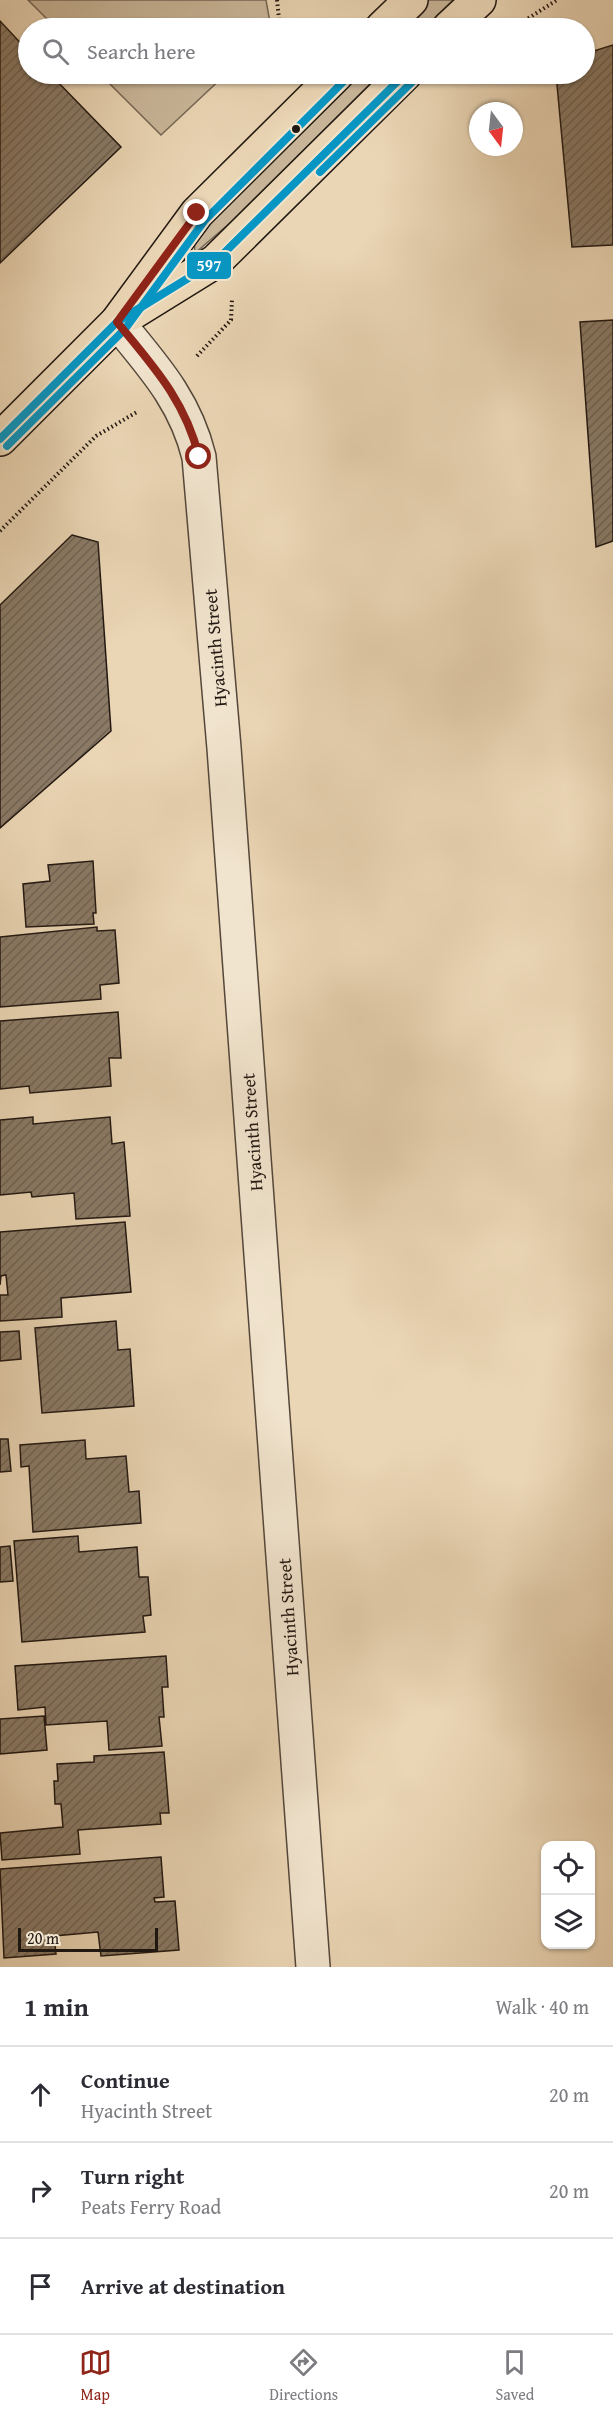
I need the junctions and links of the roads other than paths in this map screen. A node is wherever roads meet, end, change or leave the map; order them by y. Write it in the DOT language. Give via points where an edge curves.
graph roads {
  1 [pos="411,0"];
  2 [pos="479,0"];
  3 [pos="392,18"];
  4 [pos="460,18"];
  5 [pos="327,84"];
  6 [pos="395,84"];
  7 [pos="117,322"];
  8 [pos="0,439"];
  9 [pos="313,1967"];
  1 -- 3 [label="main road"];
  2 -- 4 [label="main road"];
  5 -- 7 [label="main road" via="197,213"];
  6 -- 7 [label="main road" via="216,261"];
  7 -- 8 [label="main road"];
  7 -- 9 [label="street, Hyacinth Street" via="168,383 192,429 199,457"];
}
